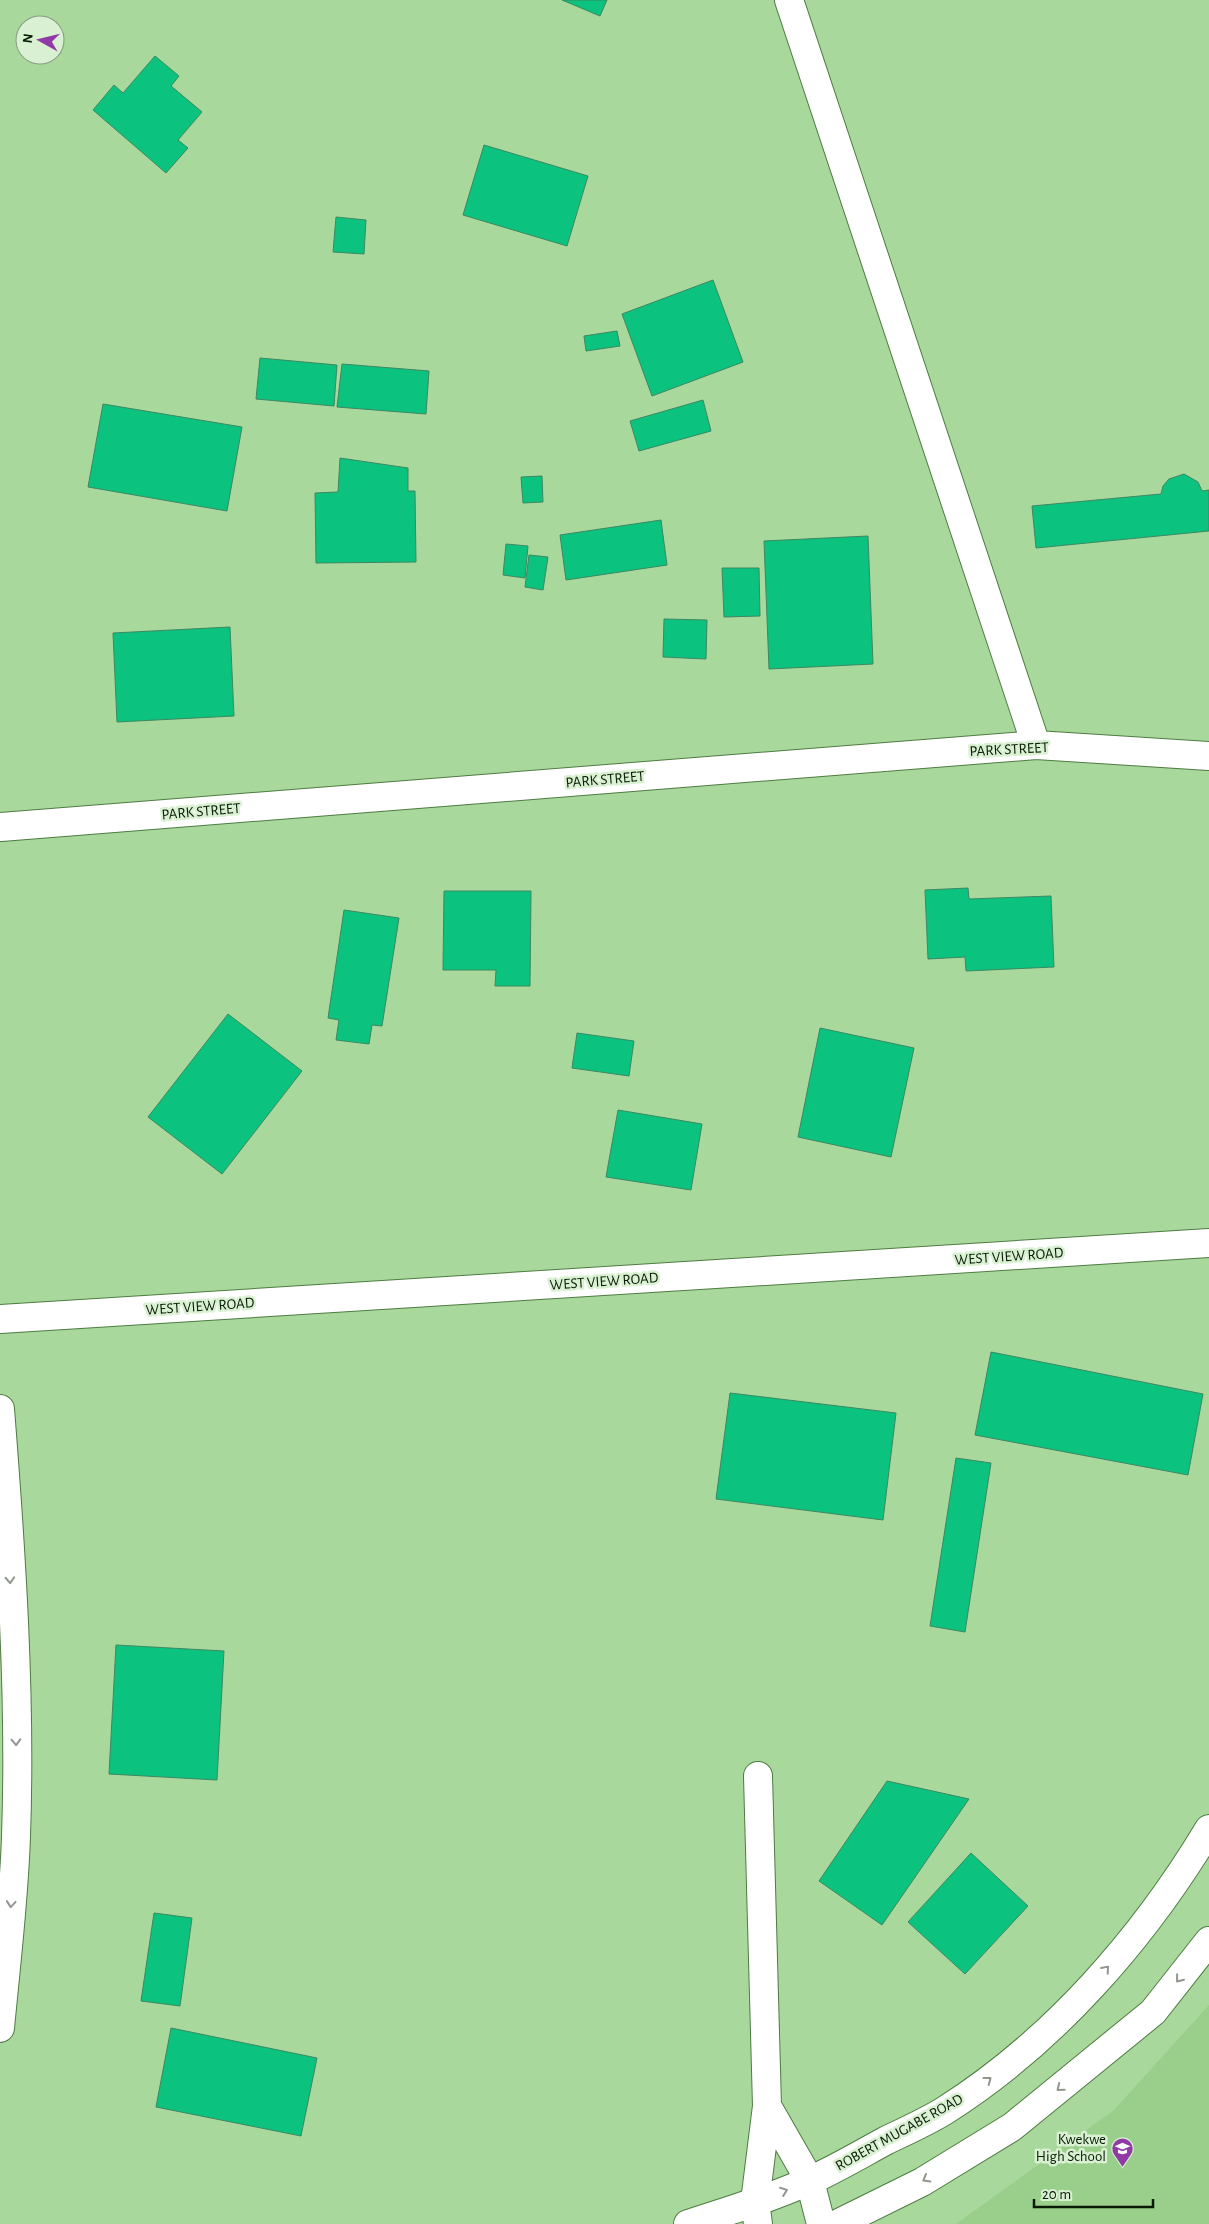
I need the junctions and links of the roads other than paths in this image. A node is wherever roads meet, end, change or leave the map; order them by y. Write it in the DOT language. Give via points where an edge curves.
graph roads {
  1 [pos="789,0"];
  2 [pos="1036,745"];
  3 [pos="1209,756"];
  4 [pos="0,825"];
  5 [pos="1209,1244"];
  6 [pos="0,1319"];
  7 [pos="0,1409"];
  8 [pos="758,1776"];
  9 [pos="1209,1829"];
  10 [pos="1209,1941"];
  11 [pos="0,2028"];
  12 [pos="767,2106"];
  13 [pos="810,2180"];
  14 [pos="756,2213"];
  15 [pos="688,2224"];
  16 [pos="821,2224"];
  17 [pos="837,2224"];
  1 -- 2 [label="street"];
  2 -- 3 [label="street, PARK STREET"];
  2 -- 4 [label="street, PARK STREET"];
  5 -- 6 [label="street, WEST VIEW ROAD"];
  7 -- 11 [label="street, one-way" via="17,1773 16,1837"];
  8 -- 12 [label="street"];
  13 -- 9 [label="street, ROBERT MUGABE ROAD, one-way" via="943,2112 1033,2045 1140,1931"];
  10 -- 17 [label="street, one-way" via="1153,2012 1012,2127 922,2182"];
  12 -- 13 [label="street"];
  12 -- 14 [label="street"];
  14 -- 13 [label="street, ROBERT MUGABE ROAD, one-way"];
  13 -- 16 [label="street"];
  14 -- 15 [label="street, ROBERT MUGABE ROAD"];
}
